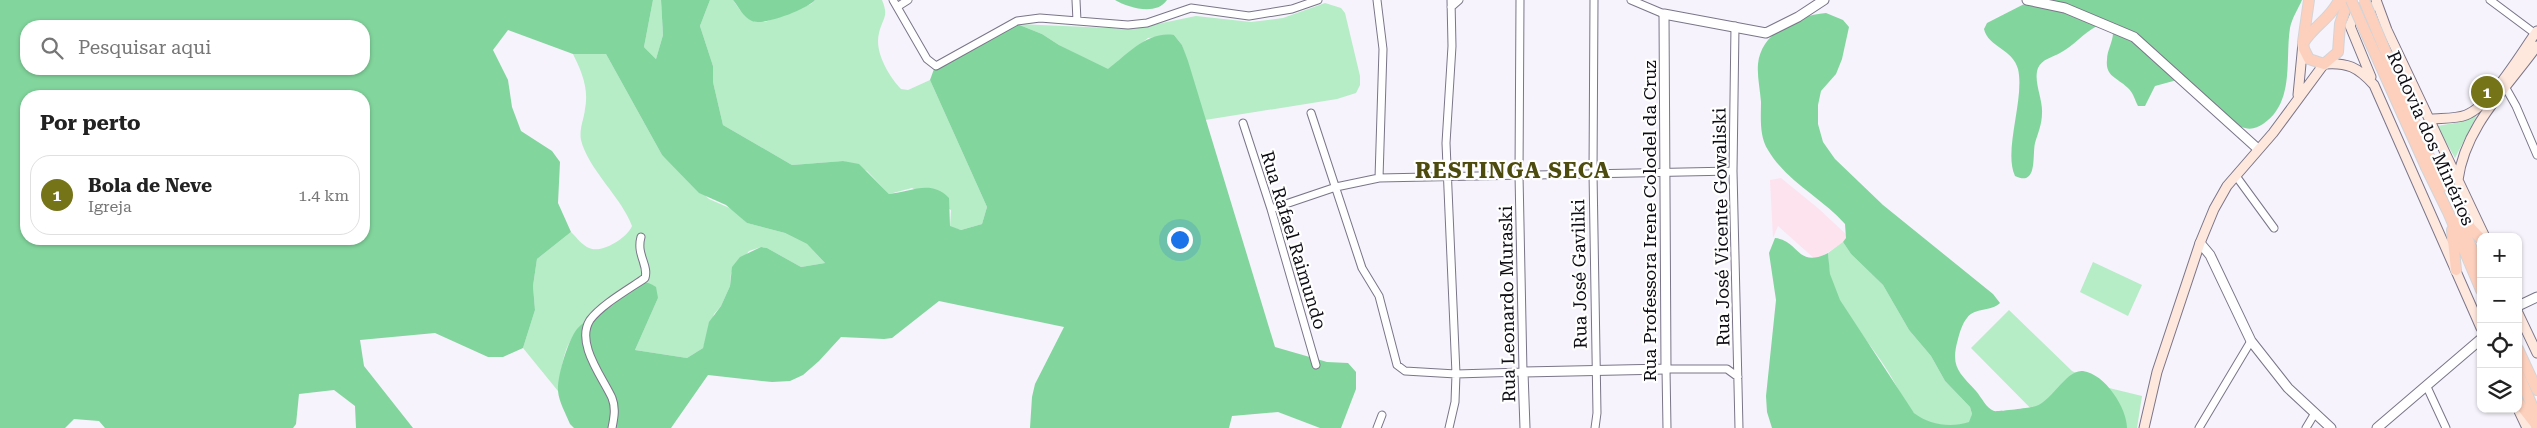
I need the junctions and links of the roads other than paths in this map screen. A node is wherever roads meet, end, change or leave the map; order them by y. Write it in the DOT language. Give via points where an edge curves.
graph roads {
  1 [pos="893,0"];
  2 [pos="908,0"];
  3 [pos="1076,0"];
  4 [pos="1318,0"];
  5 [pos="1377,0"];
  6 [pos="1459,0"];
  7 [pos="1520,0"];
  8 [pos="1594,0"];
  9 [pos="1631,0"];
  10 [pos="1824,0"];
  11 [pos="2027,0"];
  12 [pos="2309,0"];
  13 [pos="2339,0"];
  14 [pos="2350,0"];
  15 [pos="2364,0"];
  16 [pos="2376,0"];
  17 [pos="2490,0"];
  18 [pos="1451,3"];
  19 [pos="1644,3"];
  20 [pos="897,7"];
  21 [pos="2379,12"];
  22 [pos="1664,14"];
  23 [pos="1077,21"];
  24 [pos="1735,26"];
  25 [pos="2536,33"];
  26 [pos="2303,42"];
  27 [pos="2537,46"];
  28 [pos="2324,64"];
  29 [pos="2504,84"];
  30 [pos="2374,85"];
  31 [pos="2298,98"];
  32 [pos="1311,113"];
  33 [pos="2431,119"];
  34 [pos="1243,123"];
  35 [pos="2258,149"];
  36 [pos="2537,156"];
  37 [pos="2429,164"];
  38 [pos="1733,171"];
  39 [pos="1593,173"];
  40 [pos="1664,173"];
  41 [pos="1519,175"];
  42 [pos="2236,176"];
  43 [pos="1379,178"];
  44 [pos="1449,178"];
  45 [pos="2458,180"];
  46 [pos="1336,187"];
  47 [pos="1272,210"];
  48 [pos="2453,216"];
  49 [pos="2274,228"];
  50 [pos="2483,233"];
  51 [pos="2477,236"];
  52 [pos="641,237"];
  53 [pos="2200,243"];
  54 [pos="2477,261"];
  55 [pos="2456,270"];
  56 [pos="2477,279"];
  57 [pos="2537,297"];
  58 [pos="2522,304"];
  59 [pos="2522,321"];
  60 [pos="2479,323"];
  61 [pos="2251,340"];
  62 [pos="2477,343"];
  63 [pos="2537,353"];
  64 [pos="2522,358"];
  65 [pos="1316,365"];
  66 [pos="1666,369"];
  67 [pos="1595,370"];
  68 [pos="1523,372"];
  69 [pos="1456,374"];
  70 [pos="1738,377"];
  71 [pos="2522,382"];
  72 [pos="2427,387"];
  73 [pos="2537,390"];
  74 [pos="2522,407"];
  75 [pos="2315,413"];
  76 [pos="2520,413"];
  77 [pos="1382,415"];
  78 [pos="2537,417"];
  79 [pos="2537,426"];
  80 [pos="612,428"];
  81 [pos="1377,428"];
  82 [pos="1449,428"];
  83 [pos="1525,428"];
  84 [pos="1595,428"];
  85 [pos="1667,428"];
  86 [pos="1738,428"];
  87 [pos="2144,428"];
  88 [pos="2199,428"];
  89 [pos="2306,428"];
  90 [pos="2330,428"];
  91 [pos="2377,428"];
  92 [pos="2446,428"];
  93 [pos="2527,428"];
  1 -- 20 [label="street"];
  2 -- 20 [label="street"];
  3 -- 23 [label="street"];
  4 -- 23 [label="street" via="1292,9 1249,16 1192,8 1147,23 1128,25"];
  5 -- 43 [label="street" via="1383,49"];
  6 -- 18 [label="street"];
  7 -- 41 [label="street, Rua Leonardo Muraski"];
  8 -- 39 [label="street, Rua José Gaviliki"];
  9 -- 19 [label="street"];
  10 -- 24 [label="street" via="1766,33"];
  11 -- 35 [label="street" via="2065,8 2134,37"];
  12 -- 26 [label="main road"];
  13 -- 26 [label="main road" via="2329,16"];
  14 -- 28 [label="main road" via="2340,24 2338,52"];
  14 -- 37 [label="main road, Rodovia dos Minérios, bridge"];
  15 -- 37 [label="main road, Rodovia dos Minérios, bridge"];
  16 -- 21 [label="main road"];
  17 -- 25 [label="street"];
  18 -- 44 [label="street" via="1452,46 1446,142"];
  19 -- 22 [label="street"];
  20 -- 23 [label="street" via="927,59 936,66 1017,22 1040,18"];
  21 -- 30 [label="main road" via="2371,7 2360,8 2350,26"];
  21 -- 33 [label="main road"];
  22 -- 24 [label="street"];
  22 -- 40 [label="street, Rua Professora Irene Colodel da Cruz"];
  24 -- 38 [label="street, Rua José Vicente Gowaliski"];
  25 -- 29 [label="main road"];
  26 -- 28 [label="main road" via="2310,59"];
  26 -- 31 [label="main road"];
  27 -- 29 [label="main road"];
  28 -- 30 [label="main road" via="2355,66"];
  28 -- 31 [label="main road"];
  29 -- 33 [label="main road" via="2469,114"];
  29 -- 36 [label="street"];
  29 -- 45 [label="main road" via="2470,138"];
  30 -- 55 [label="main road"];
  31 -- 35 [label="main road"];
  32 -- 46 [label="street"];
  33 -- 45 [label="main road"];
  34 -- 47 [label="street, Rua Rafael Raimundo"];
  35 -- 42 [label="main road"];
  37 -- 48 [label="main road, Rodovia dos Minérios"];
  38 -- 40 [label="street"];
  38 -- 70 [label="street, Rua José Vicente Gowaliski"];
  39 -- 40 [label="street"];
  39 -- 41 [label="street"];
  39 -- 67 [label="street, Rua José Gaviliki"];
  40 -- 66 [label="street, Rua Professora Irene Colodel da Cruz"];
  41 -- 44 [label="street"];
  41 -- 68 [label="street, Rua Leonardo Muraski"];
  42 -- 49 [label="street"];
  42 -- 53 [label="main road" via="2214,208"];
  43 -- 44 [label="street"];
  43 -- 46 [label="street"];
  44 -- 69 [label="street"];
  45 -- 50 [label="main road"];
  46 -- 47 [label="street"];
  46 -- 69 [label="street" via="1362,268 1379,296 1397,365 1404,371"];
  47 -- 65 [label="street, Rua Rafael Raimundo"];
  48 -- 51 [label="main road"];
  48 -- 54 [label="main road, Rodovia dos Minérios"];
  48 -- 55 [label="main road"];
  48 -- 56 [label="main road, Rodovia dos Minérios"];
  52 -- 80 [label="street" via="640,255 647,272 645,278 596,314 589,322 586,337 593,364 612,399 615,414"];
  53 -- 61 [label="street" via="2210,254"];
  53 -- 87 [label="main road" via="2157,372"];
  55 -- 60 [label="main road"];
  57 -- 58 [label="street"];
  59 -- 63 [label="main road"];
  61 -- 75 [label="street" via="2288,388"];
  61 -- 88 [label="street"];
  62 -- 72 [label="street"];
  64 -- 73 [label="main road"];
  66 -- 67 [label="street"];
  66 -- 70 [label="street" via="1726,369"];
  66 -- 85 [label="street, Rua Professora Irene Colodel da Cruz"];
  67 -- 68 [label="street"];
  67 -- 84 [label="street, Rua José Gaviliki"];
  68 -- 69 [label="street"];
  68 -- 83 [label="street, Rua Leonardo Muraski"];
  69 -- 82 [label="street" via="1455,402"];
  70 -- 86 [label="street, Rua José Vicente Gowaliski"];
  71 -- 78 [label="main road"];
  72 -- 91 [label="street"];
  72 -- 92 [label="street"];
  74 -- 79 [label="main road"];
  75 -- 89 [label="street"];
  75 -- 90 [label="street"];
  76 -- 93 [label="main road"];
  77 -- 81 [label="street"];
}
